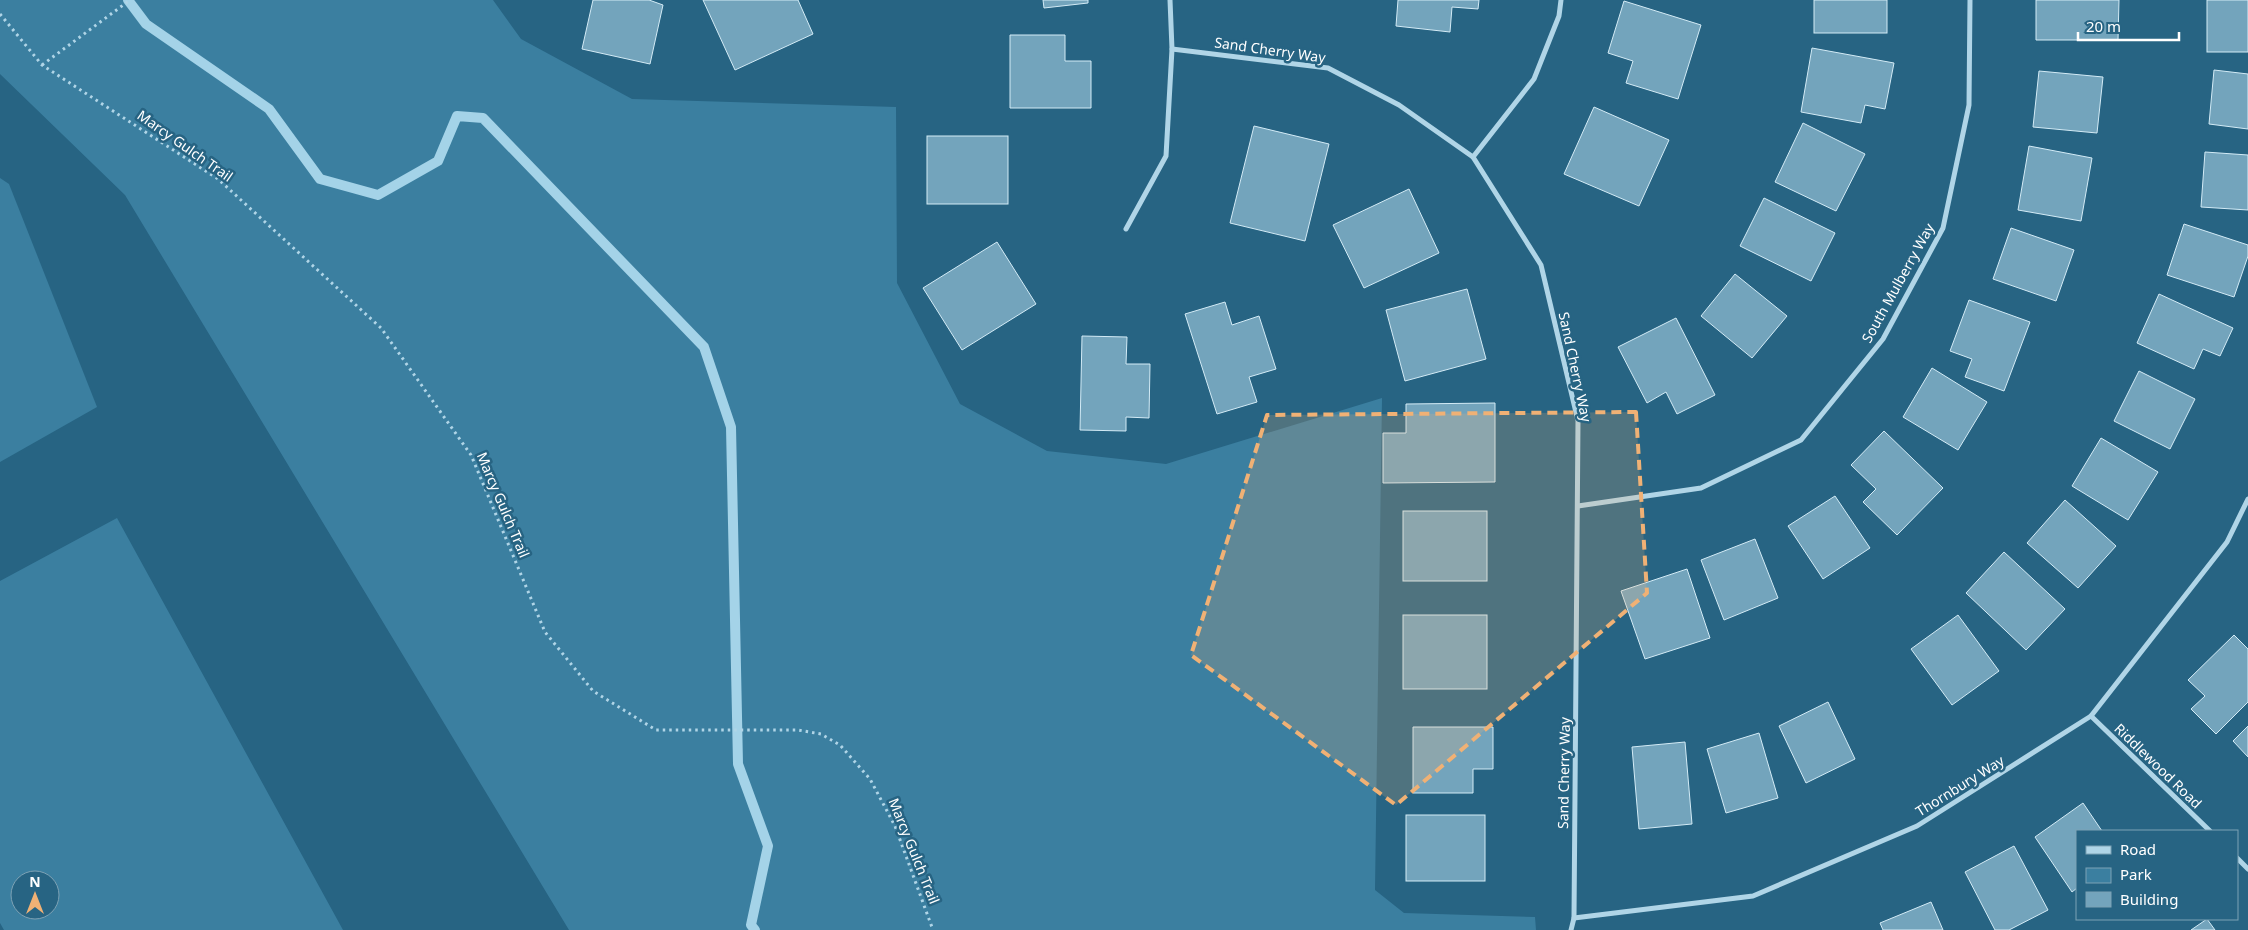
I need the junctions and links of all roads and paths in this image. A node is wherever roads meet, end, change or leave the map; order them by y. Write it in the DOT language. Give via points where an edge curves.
graph roads {
  1 [pos="130,0"];
  2 [pos="1170,0"];
  3 [pos="1561,0"];
  4 [pos="1970,0"];
  5 [pos="0,14"];
  6 [pos="1172,49"];
  7 [pos="42,64"];
  8 [pos="1473,157"];
  9 [pos="1126,229"];
  10 [pos="2248,499"];
  11 [pos="1578,506"];
  12 [pos="2091,716"];
  13 [pos="2209,830"];
  14 [pos="2238,859"];
  15 [pos="2248,869"];
  16 [pos="1574,918"];
  17 [pos="933,930"];
  18 [pos="1571,930"];
  1 -- 7 [label="path"];
  2 -- 6 [label="street"];
  3 -- 8 [label="street" via="1559,16 1534,79"];
  4 -- 11 [label="street, South Mulberry Way" via="1969,105 1943,228 1883,339 1802,440 1701,488"];
  5 -- 7 [label="path, Marcy Gulch Trail"];
  6 -- 8 [label="street, Sand Cherry Way" via="1328,68 1399,105"];
  6 -- 9 [label="street" via="1166,156"];
  7 -- 17 [label="path, Marcy Gulch Trail" via="218,180 381,328 471,455 545,632 593,691 656,730 798,730 821,734 840,745 870,779 895,826"];
  8 -- 11 [label="street, Sand Cherry Way" via="1541,265 1578,421"];
  10 -- 12 [label="street, Thornbury Way" via="2226,542"];
  11 -- 16 [label="street, Sand Cherry Way"];
  12 -- 13 [label="street, Riddlewood Road"];
  12 -- 16 [label="street, Thornbury Way" via="1917,826 1753,896"];
  14 -- 15 [label="street"];
  16 -- 18 [label="street, Sand Cherry Way"];
}
